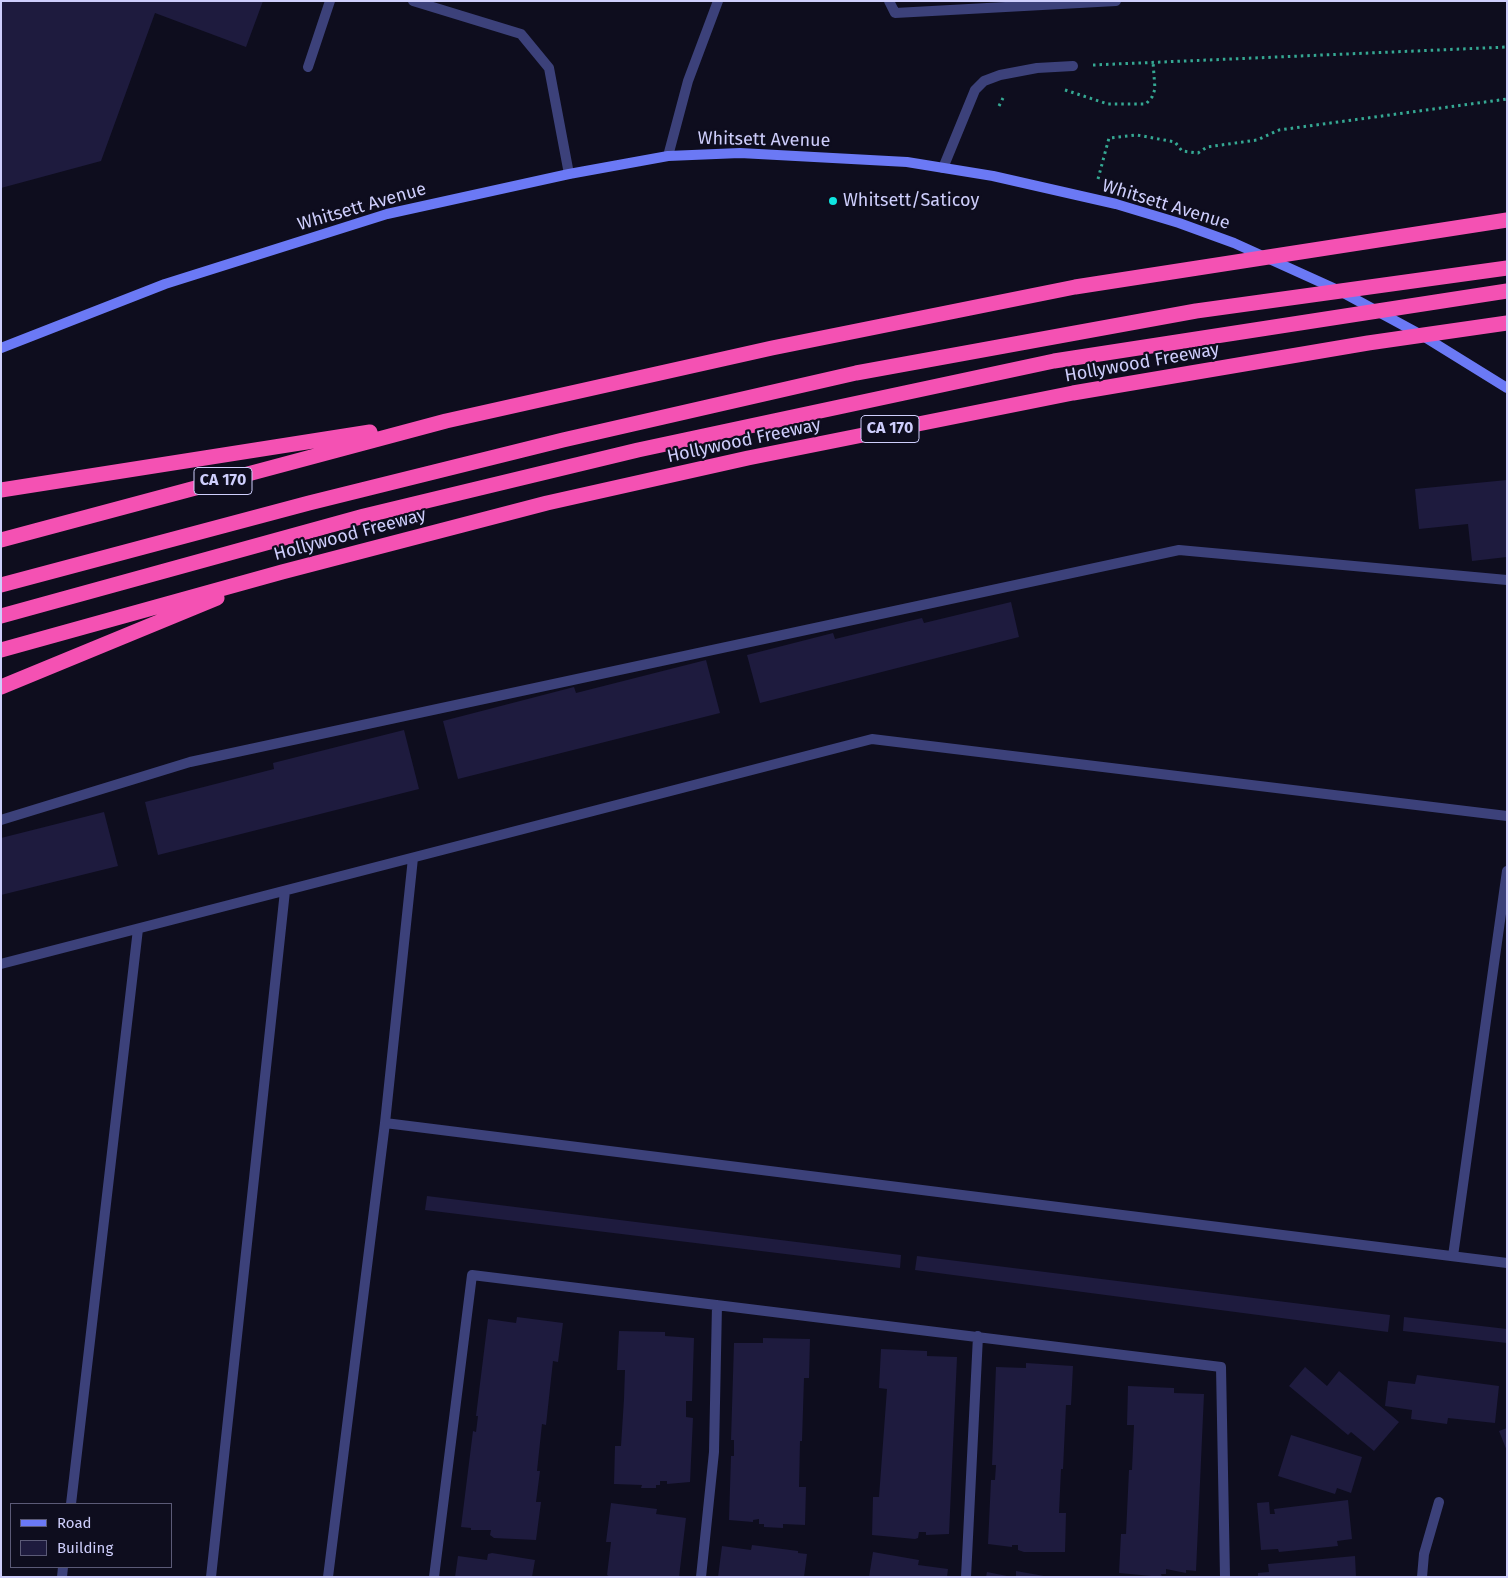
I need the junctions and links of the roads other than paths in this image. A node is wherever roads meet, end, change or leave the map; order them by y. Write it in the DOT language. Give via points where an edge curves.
graph roads {
  1 [pos="330,1"];
  2 [pos="414,1"];
  3 [pos="718,1"];
  4 [pos="888,1"];
  5 [pos="1116,1"];
  6 [pos="308,66"];
  7 [pos="1072,66"];
  8 [pos="668,156"];
  9 [pos="943,168"];
  10 [pos="569,174"];
  11 [pos="1507,220"];
  12 [pos="1507,268"];
  13 [pos="1507,291"];
  14 [pos="1507,323"];
  15 [pos="1,348"];
  16 [pos="1507,388"];
  17 [pos="446,421"];
  18 [pos="1,490"];
  19 [pos="1,540"];
  20 [pos="282,572"];
  21 [pos="1507,580"];
  22 [pos="1,586"];
  23 [pos="1,616"];
  24 [pos="1,650"];
  25 [pos="1,686"];
  26 [pos="1507,816"];
  27 [pos="1,820"];
  28 [pos="413,858"];
  29 [pos="1507,872"];
  30 [pos="285,891"];
  31 [pos="138,929"];
  32 [pos="1,964"];
  33 [pos="385,1123"];
  34 [pos="1453,1256"];
  35 [pos="1507,1262"];
  36 [pos="717,1305"];
  37 [pos="978,1336"];
  38 [pos="1439,1502"];
  39 [pos="71,1503"];
  40 [pos="210,1577"];
  41 [pos="328,1577"];
  42 [pos="434,1577"];
  43 [pos="701,1577"];
  44 [pos="966,1577"];
  45 [pos="1225,1577"];
  46 [pos="1422,1577"];
  1 -- 6 [label="street"];
  2 -- 10 [label="street" via="521,34 549,68"];
  3 -- 8 [label="street" via="688,81"];
  4 -- 5 [label="street" via="895,13"];
  7 -- 9 [label="street" via="1037,68 984,81 975,90"];
  8 -- 9 [label="main road, Whitsett Avenue" via="740,153 822,156"];
  8 -- 10 [label="main road, Whitsett Avenue"];
  9 -- 16 [label="main road, Whitsett Avenue" via="1092,199 1179,223 1295,270 1424,336"];
  10 -- 15 [label="main road, Whitsett Avenue" via="388,214 166,284"];
  11 -- 17 [label="highway, CA 170" via="1075,287 772,348"];
  12 -- 22 [label="highway" via="1196,311 856,372 328,498"];
  13 -- 23 [label="highway" via="1054,362 638,450 364,516"];
  14 -- 20 [label="highway, Hollywood Freeway / CA 170" via="1368,343 947,417 547,503"];
  17 -- 18 [label="highway"];
  17 -- 19 [label="highway, CA 170"];
  20 -- 24 [label="highway, Hollywood Freeway / CA 170"];
  20 -- 25 [label="highway"];
  21 -- 27 [label="street" via="1180,550 190,762"];
  26 -- 28 [label="street" via="872,739"];
  28 -- 30 [label="street"];
  28 -- 33 [label="street"];
  29 -- 34 [label="street"];
  30 -- 31 [label="street"];
  30 -- 40 [label="street"];
  31 -- 32 [label="street"];
  31 -- 39 [label="street"];
  33 -- 34 [label="street"];
  33 -- 41 [label="street"];
  34 -- 35 [label="street"];
  36 -- 37 [label="street"];
  36 -- 42 [label="street" via="472,1276"];
  36 -- 43 [label="street" via="714,1452"];
  37 -- 44 [label="street"];
  37 -- 45 [label="street" via="1221,1366"];
  38 -- 46 [label="street" via="1424,1554"];
}
